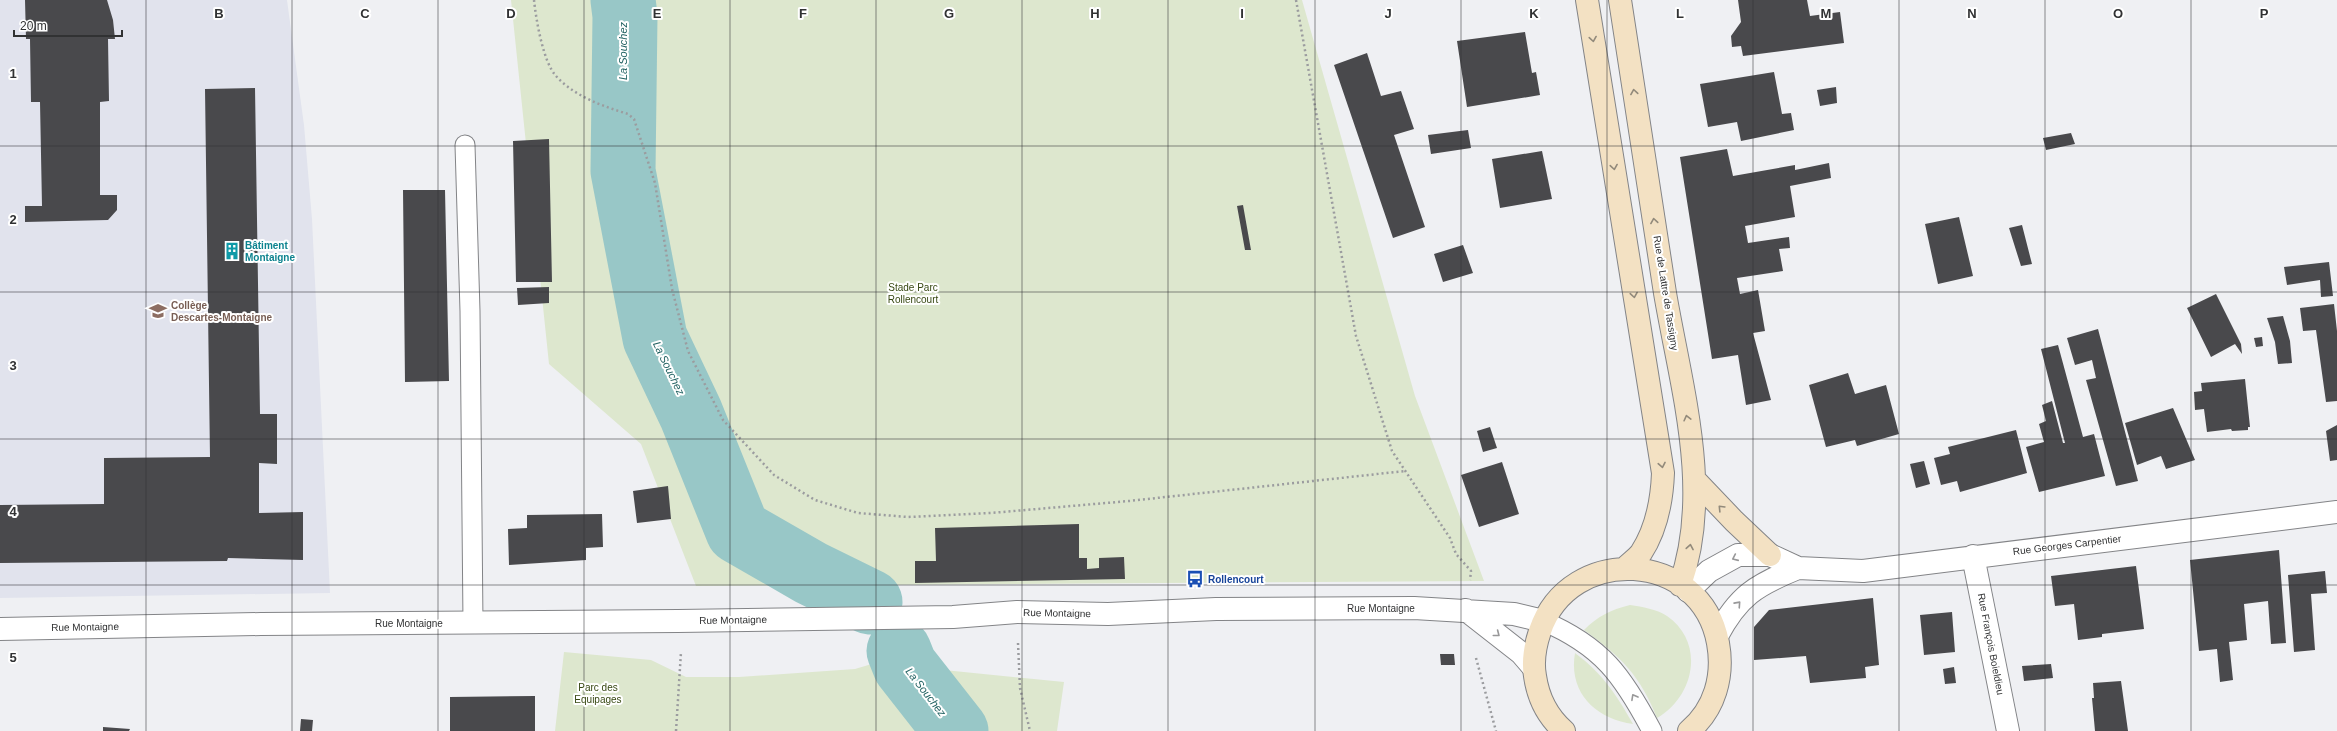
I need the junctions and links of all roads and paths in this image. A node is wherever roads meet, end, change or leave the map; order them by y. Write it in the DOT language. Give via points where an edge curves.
graph roads {
  1 [pos="534,0"];
  2 [pos="1296,0"];
  3 [pos="1587,0"];
  4 [pos="1620,0"];
  5 [pos="465,145"];
  6 [pos="1405,471"];
  7 [pos="1694,479"];
  8 [pos="2337,512"];
  9 [pos="1770,555"];
  10 [pos="1973,556"];
  11 [pos="1625,568"];
  12 [pos="1798,568"];
  13 [pos="1684,588"];
  14 [pos="1466,610"];
  15 [pos="1016,612"];
  16 [pos="678,621"];
  17 [pos="1543,621"];
  18 [pos="473,623"];
  19 [pos="0,629"];
  20 [pos="1717,636"];
  21 [pos="1475,655"];
  22 [pos="1533,667"];
  23 [pos="1708,708"];
  24 [pos="676,731"];
  25 [pos="1030,731"];
  26 [pos="1496,731"];
  27 [pos="1564,731"];
  28 [pos="1652,731"];
  29 [pos="1689,731"];
  30 [pos="1706,731"];
  31 [pos="2008,731"];
  1 -- 6 [label="path" via="538,33 554,75 577,94 628,114 634,119 655,183 672,289 688,351 723,420 774,475 815,500 858,514 908,517 991,513"];
  2 -- 6 [label="path" via="1356,336 1392,451"];
  3 -- 11 [label="main road, one-way" via="1663,473 1656,520 1641,553"];
  7 -- 4 [label="main road, Rue de Lattre de Tassigny, one-way" via="1691,432 1666,293"];
  5 -- 18 [label="lane" via="470,311"];
  6 -- 14 [label="path" via="1450,538 1456,554 1471,571"];
  9 -- 7 [label="main road, one-way"];
  13 -- 7 [label="main road, Rue de Lattre de Tassigny, one-way" via="1692,537"];
  8 -- 10 [label="street, Rue Georges Carpentier"];
  9 -- 12 [label="street, Rue Georges Carpentier"];
  9 -- 13 [label="street, Rue Georges Carpentier, one-way" via="1738,555"];
  10 -- 12 [label="street, Rue Georges Carpentier" via="1863,571"];
  10 -- 31 [label="street, Rue François Boieldieu"];
  11 -- 13 [label="main road" via="1668,576"];
  11 -- 17 [label="main road" via="1600,572 1582,580 1565,592 1551,607"];
  20 -- 12 [label="street, Rue Georges Carpentier, one-way" via="1728,615 1750,591"];
  13 -- 20 [label="main road" via="1701,604"];
  14 -- 15 [label="street, Rue Montaigne" via="1216,609 1108,614"];
  14 -- 17 [label="street, Rue Montaigne" via="1514,614"];
  14 -- 22 [label="street, one-way" via="1521,653"];
  15 -- 16 [label="street, Rue Montaigne" via="953,617"];
  15 -- 25 [label="path" via="1020,688"];
  16 -- 18 [label="street, Rue Montaigne"];
  16 -- 24 [label="path" via="682,657"];
  17 -- 22 [label="main road" via="1535,646"];
  28 -- 17 [label="lane, one-way" via="1632,692 1605,659 1580,640"];
  18 -- 19 [label="street, Rue Montaigne"];
  20 -- 23 [label="main road" via="1720,673 1716,691"];
  21 -- 26 [label="path"];
  22 -- 27 [label="main road" via="1537,688 1545,708"];
  23 -- 29 [label="main road"];
  23 -- 30 [label="main road"];
}
